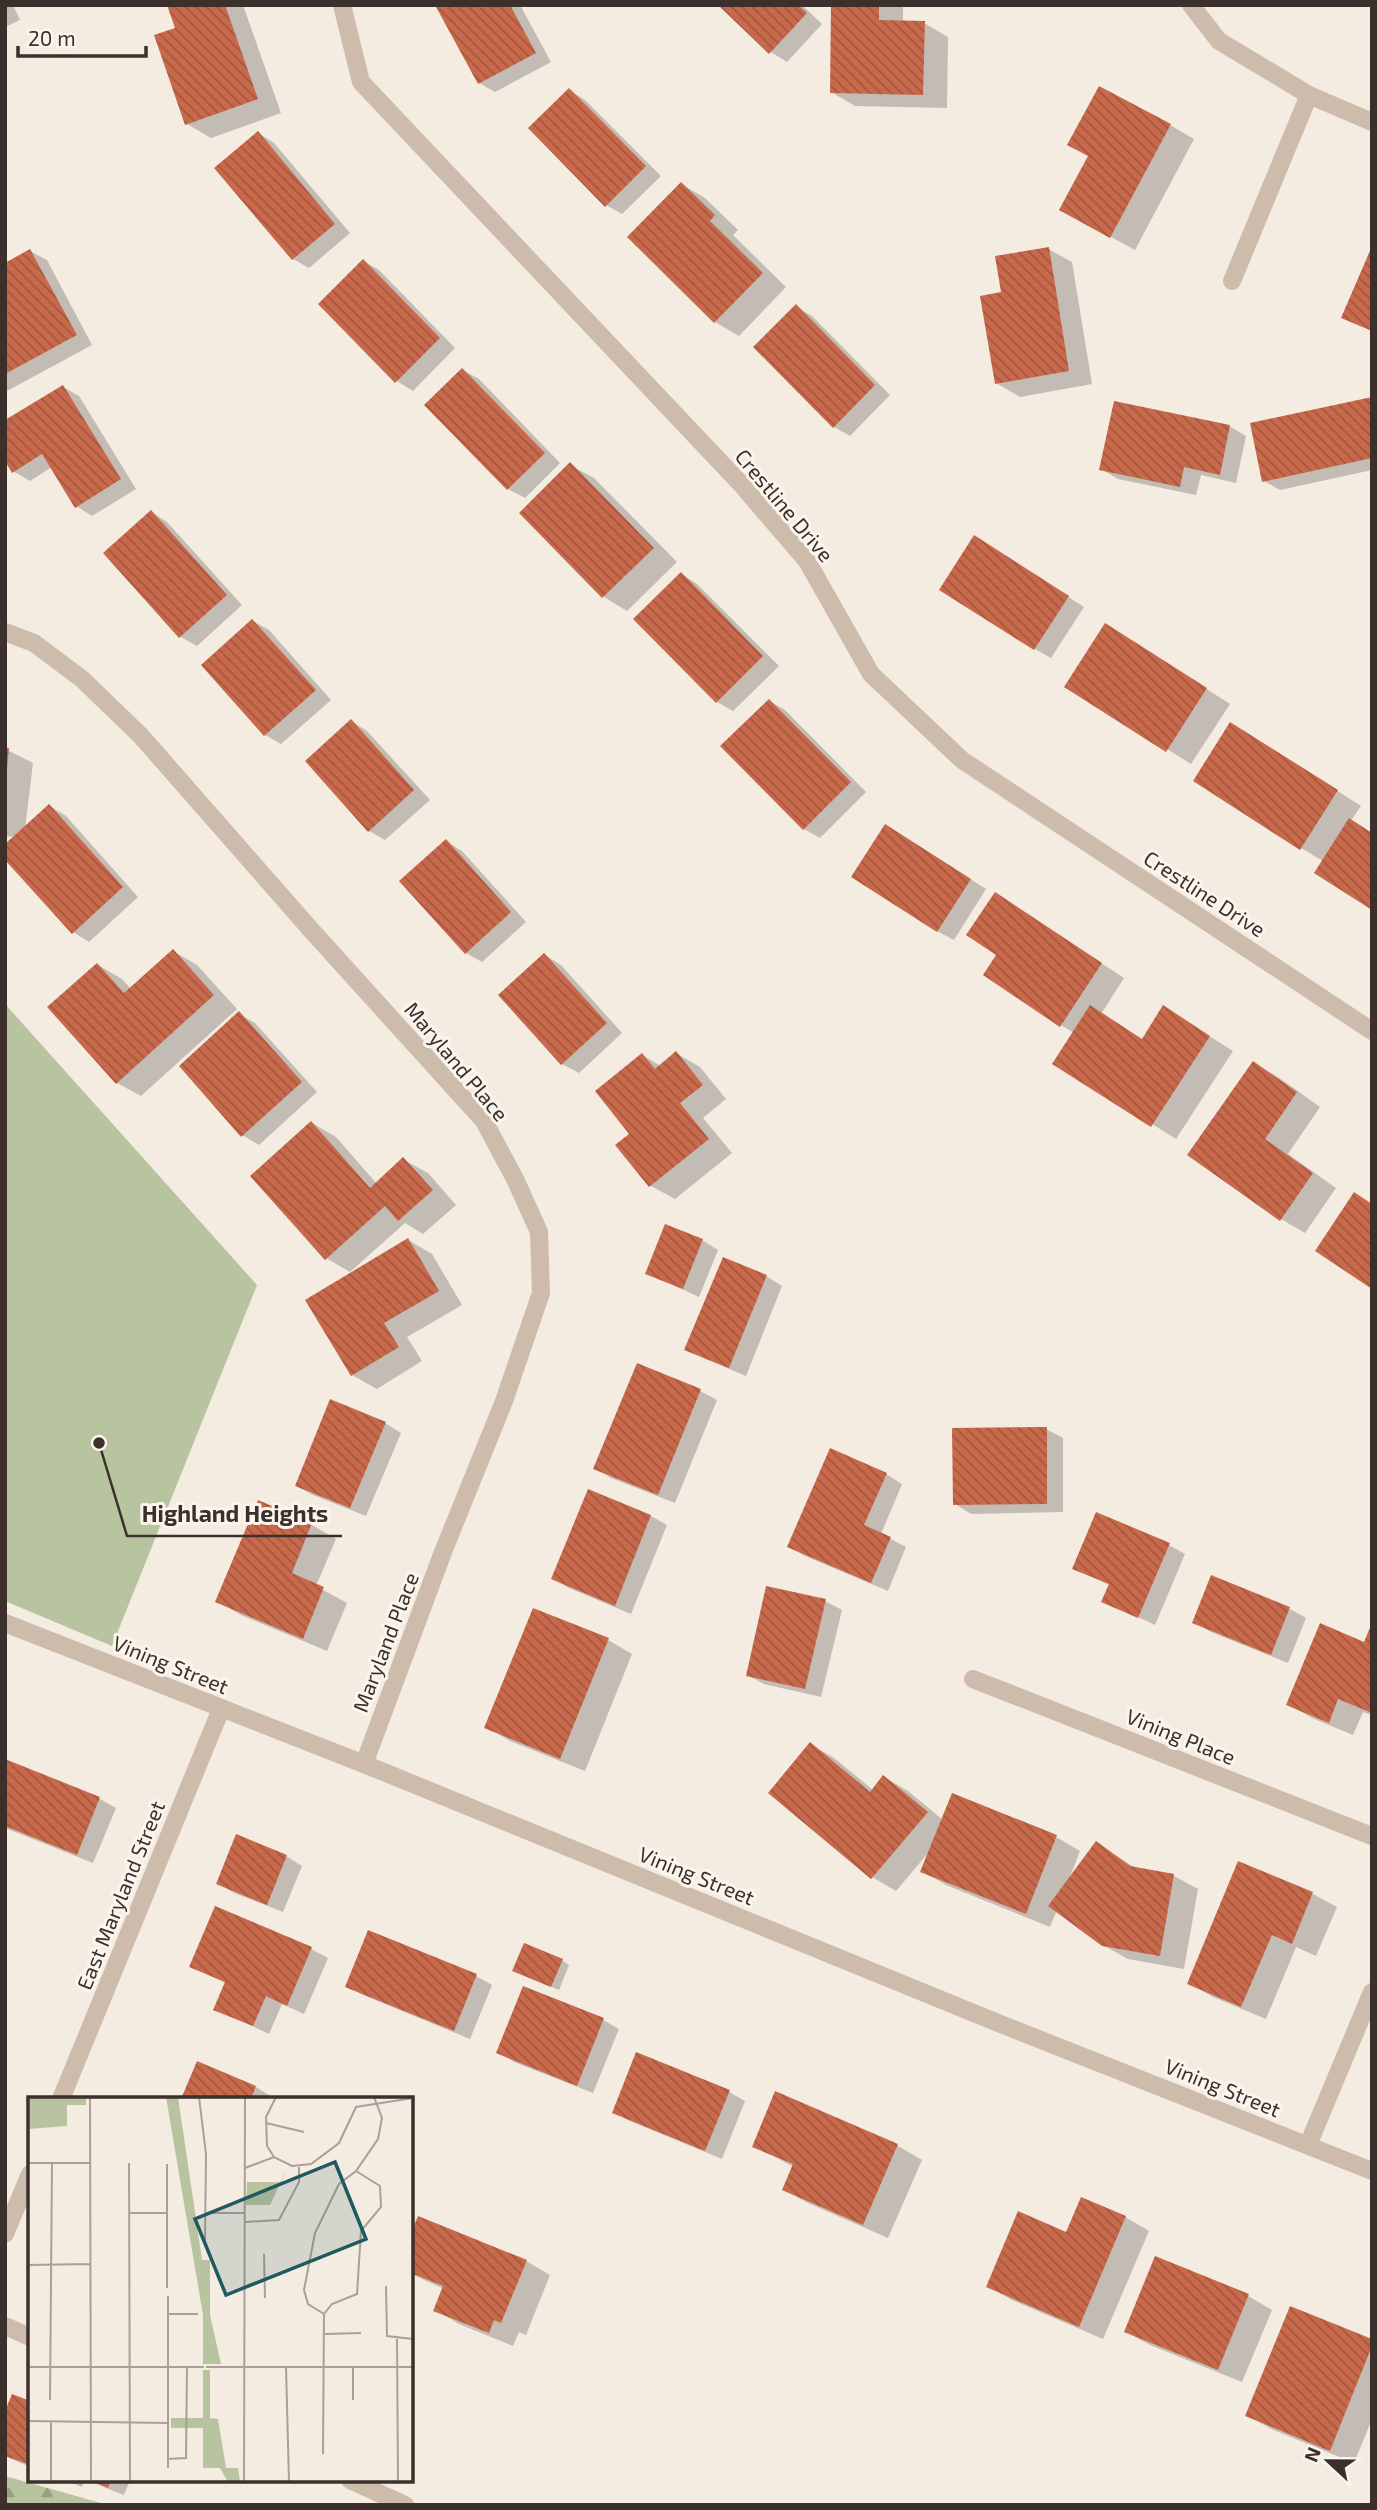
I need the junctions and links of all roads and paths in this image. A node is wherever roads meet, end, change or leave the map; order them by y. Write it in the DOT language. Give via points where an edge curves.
graph roads {
  1 [pos="342,5"];
  2 [pos="1191,5"];
  3 [pos="1309,95"];
  4 [pos="1372,122"];
  5 [pos="1232,281"];
  6 [pos="5,632"];
  7 [pos="1372,1031"];
  8 [pos="5,1623"];
  9 [pos="974,1679"];
  10 [pos="221,1709"];
  11 [pos="363,1764"];
  12 [pos="1372,1836"];
  13 [pos="1372,1992"];
  14 [pos="62,2097"];
  15 [pos="1308,2145"];
  16 [pos="1372,2171"];
  17 [pos="28,2179"];
  18 [pos="5,2234"];
  19 [pos="5,2326"];
  20 [pos="28,2336"];
  21 [pos="354,2482"];
  22 [pos="405,2505"];
  1 -- 7 [label="street, Crestline Drive" via="361,82 740,483 807,561 872,674 962,760"];
  2 -- 3 [label="street" via="1219,41"];
  3 -- 4 [label="street"];
  3 -- 5 [label="street"];
  6 -- 11 [label="street, Maryland Place" via="34,643 82,679 141,736 484,1121 539,1232 541,1293 505,1401"];
  8 -- 10 [label="street, Vining Street"];
  9 -- 12 [label="street, Vining Place"];
  10 -- 11 [label="street, Vining Street"];
  10 -- 14 [label="street, East Maryland Street"];
  11 -- 15 [label="street, Vining Street"];
  13 -- 15 [label="street"];
  15 -- 16 [label="street, Vining Street"];
  17 -- 18 [label="street"];
  19 -- 20 [label="street"];
  21 -- 22 [label="street"];
}
